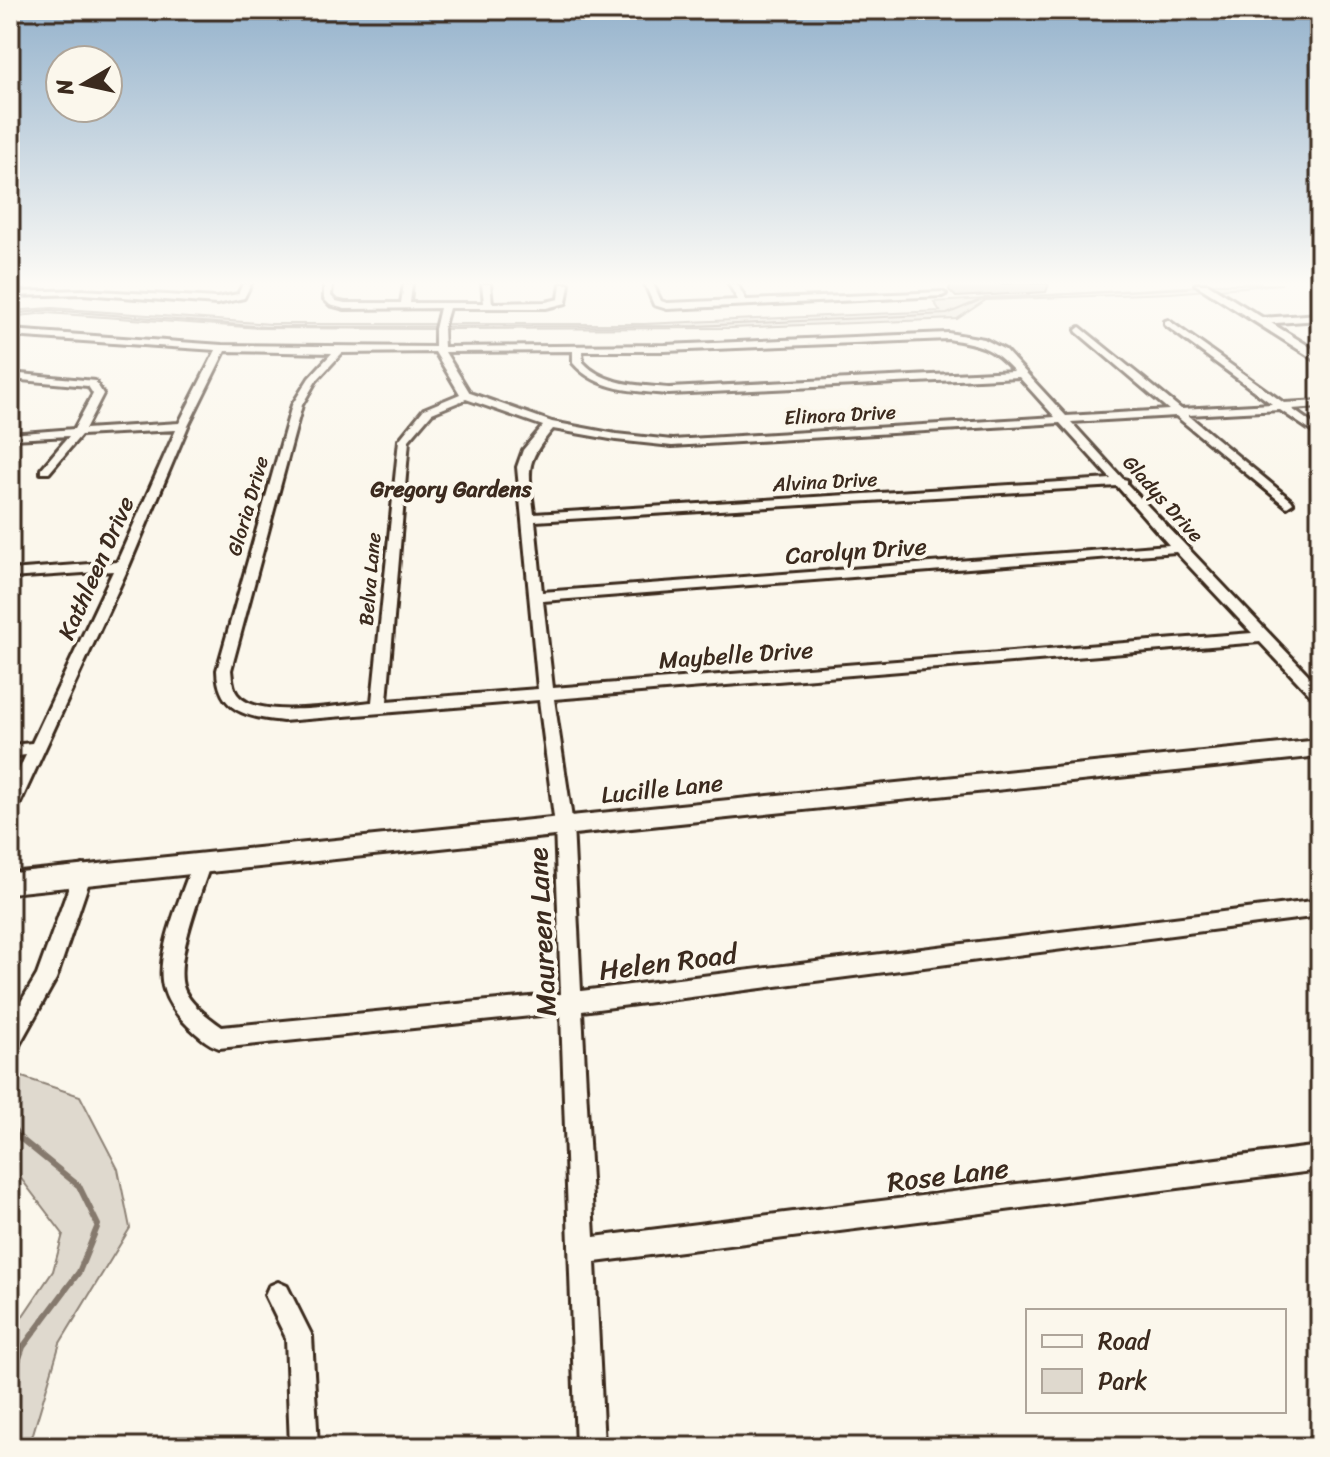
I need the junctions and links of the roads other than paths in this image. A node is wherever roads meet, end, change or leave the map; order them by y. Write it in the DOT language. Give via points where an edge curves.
graph roads {
  1 [pos="220,352"];
  2 [pos="337,352"];
  3 [pos="439,352"];
  4 [pos="577,352"];
  5 [pos="1000,352"];
  6 [pos="1106,352"];
  7 [pos="1207,352"];
  8 [pos="1023,374"];
  9 [pos="10,376"];
  10 [pos="466,395"];
  11 [pos="1320,404"];
  12 [pos="1281,406"];
  13 [pos="1180,413"];
  14 [pos="1064,420"];
  15 [pos="550,425"];
  16 [pos="183,426"];
  17 [pos="78,432"];
  18 [pos="1320,434"];
  19 [pos="13,436"];
  20 [pos="45,471"];
  21 [pos="1123,482"];
  22 [pos="1287,503"];
  23 [pos="529,518"];
  24 [pos="1179,548"];
  25 [pos="122,566"];
  26 [pos="10,574"];
  27 [pos="536,597"];
  28 [pos="1263,637"];
  29 [pos="223,685"];
  30 [pos="546,694"];
  31 [pos="1320,696"];
  32 [pos="379,706"];
  33 [pos="38,748"];
  34 [pos="1320,748"];
  35 [pos="10,751"];
  36 [pos="10,807"];
  37 [pos="564,825"];
  38 [pos="202,862"];
  39 [pos="83,873"];
  40 [pos="10,883"];
  41 [pos="1320,908"];
  42 [pos="574,1002"];
  43 [pos="10,1040"];
  44 [pos="1320,1158"];
  45 [pos="584,1251"];
  46 [pos="278,1295"];
  47 [pos="304,1447"];
  48 [pos="590,1447"];
  1 -- 16 [label="street, Kathleen Drive"];
  2 -- 29 [label="street, Gloria Drive" via="297,405"];
  3 -- 10 [label="street"];
  4 -- 8 [label="street" via="578,363 597,378 669,391"];
  5 -- 8 [label="street, Gladys Drive"];
  6 -- 13 [label="street"];
  7 -- 12 [label="street"];
  8 -- 14 [label="street, Gladys Drive"];
  9 -- 17 [label="street" via="92,383 98,394"];
  10 -- 15 [label="street, Elinora Drive"];
  10 -- 32 [label="street, Belva Lane" via="428,411 404,440"];
  11 -- 12 [label="street, Elinora Drive"];
  12 -- 13 [label="street, Elinora Drive"];
  12 -- 18 [label="street"];
  13 -- 14 [label="street, Elinora Drive"];
  13 -- 22 [label="street"];
  14 -- 15 [label="street, Elinora Drive" via="672,443"];
  14 -- 21 [label="street, Gladys Drive"];
  15 -- 23 [label="street, Maureen Lane" via="524,459"];
  16 -- 17 [label="street"];
  16 -- 25 [label="street, Kathleen Drive"];
  17 -- 19 [label="street"];
  17 -- 20 [label="street"];
  21 -- 23 [label="street, Alvina Drive"];
  21 -- 24 [label="street, Gladys Drive"];
  23 -- 27 [label="street, Maureen Lane"];
  24 -- 27 [label="street, Carolyn Drive"];
  24 -- 28 [label="street, Gladys Drive"];
  25 -- 26 [label="street"];
  25 -- 33 [label="street, Kathleen Drive"];
  27 -- 30 [label="street, Maureen Lane"];
  28 -- 30 [label="street, Maybelle Drive"];
  28 -- 31 [label="street, Gladys Drive"];
  29 -- 32 [label="street, Maybelle Drive" via="228,696 259,713"];
  30 -- 32 [label="street, Maybelle Drive"];
  30 -- 37 [label="street, Maureen Lane"];
  33 -- 35 [label="street"];
  33 -- 36 [label="street, Kathleen Drive"];
  34 -- 37 [label="street, Lucille Lane"];
  37 -- 38 [label="street, Lucille Lane"];
  37 -- 42 [label="street, Maureen Lane"];
  38 -- 39 [label="street, Lucille Lane"];
  38 -- 42 [label="street, Helen Road" via="175,949 173,988 196,1020 219,1038"];
  39 -- 40 [label="street, Lucille Lane"];
  39 -- 43 [label="street" via="46,979"];
  41 -- 42 [label="street, Helen Road"];
  42 -- 45 [label="street, Maureen Lane"];
  44 -- 45 [label="street, Rose Lane"];
  45 -- 48 [label="street, Maureen Lane"];
  46 -- 47 [label="street" via="299,1336"];
}
